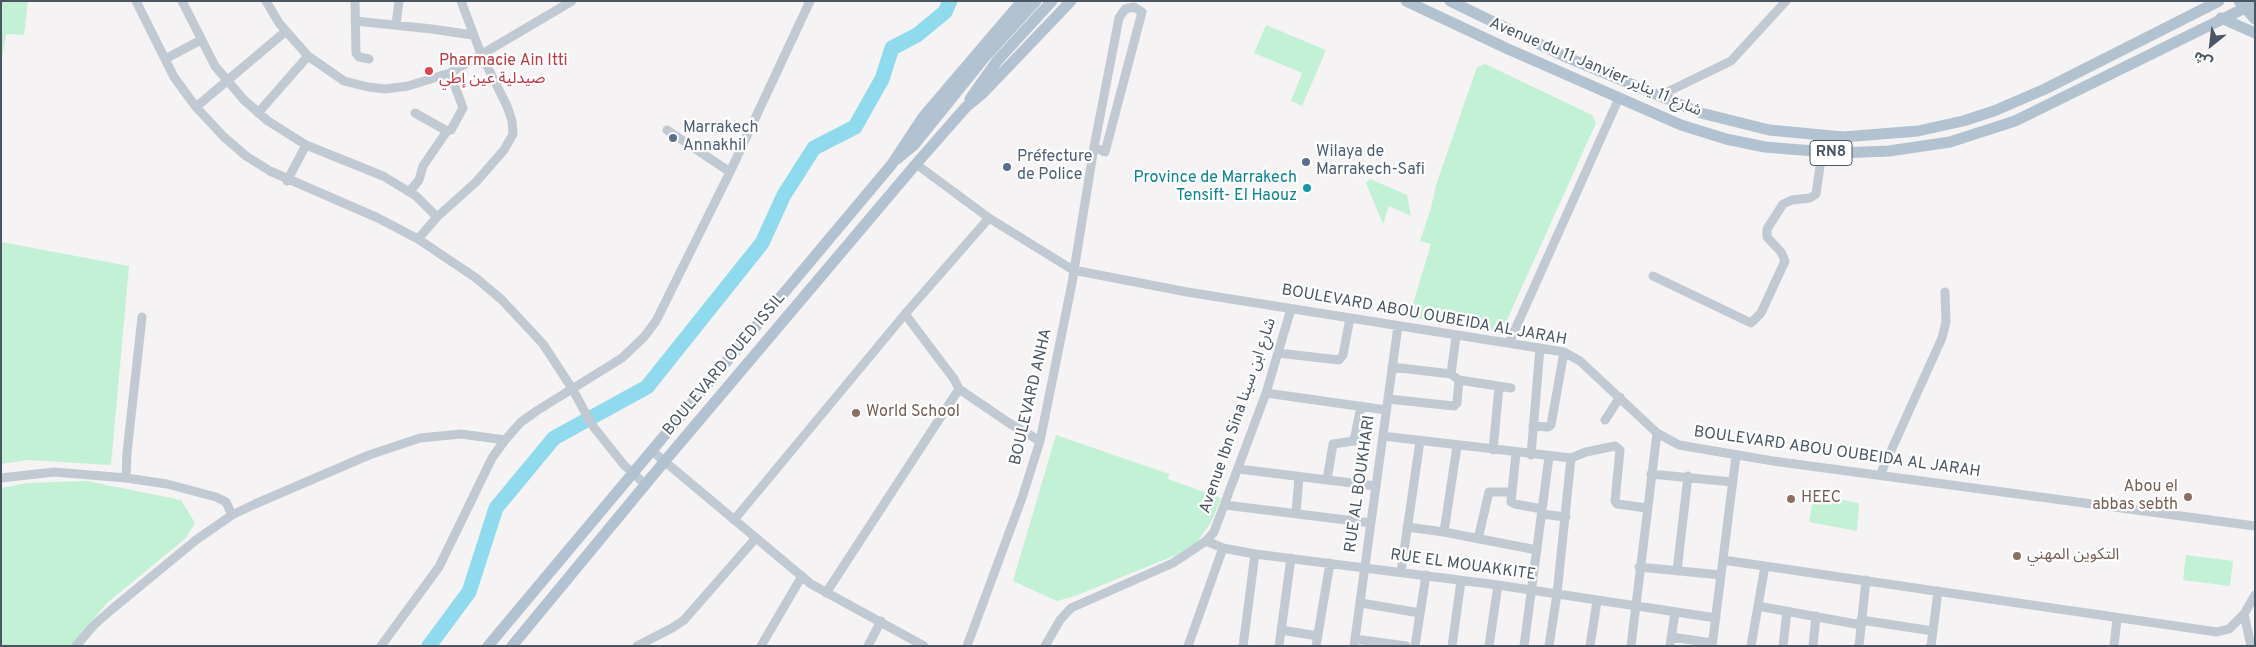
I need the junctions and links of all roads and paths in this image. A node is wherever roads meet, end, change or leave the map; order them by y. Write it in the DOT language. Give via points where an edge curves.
graph roads {
  1 [pos="136,1"];
  2 [pos="182,1"];
  3 [pos="266,1"];
  4 [pos="355,1"];
  5 [pos="399,1"];
  6 [pos="461,1"];
  7 [pos="550,1"];
  8 [pos="572,1"];
  9 [pos="810,1"];
  10 [pos="1022,1"];
  11 [pos="1036,1"];
  12 [pos="1052,1"];
  13 [pos="1071,1"];
  14 [pos="1406,1"];
  15 [pos="1450,1"];
  16 [pos="1786,1"];
  17 [pos="2219,1"];
  18 [pos="2246,4"];
  19 [pos="554,11"];
  20 [pos="2221,18"];
  21 [pos="2255,20"];
  22 [pos="355,21"];
  23 [pos="396,24"];
  24 [pos="286,31"];
  25 [pos="2255,33"];
  26 [pos="474,36"];
  27 [pos="201,40"];
  28 [pos="481,54"];
  29 [pos="308,56"];
  30 [pos="165,59"];
  31 [pos="369,59"];
  32 [pos="450,73"];
  33 [pos="227,81"];
  34 [pos="1659,96"];
  35 [pos="1619,98"];
  36 [pos="196,107"];
  37 [pos="966,107"];
  38 [pos="258,113"];
  39 [pos="415,113"];
  40 [pos="667,130"];
  41 [pos="447,131"];
  42 [pos="306,145"];
  43 [pos="1094,147"];
  44 [pos="1822,152"];
  45 [pos="892,164"];
  46 [pos="916,164"];
  47 [pos="730,172"];
  48 [pos="288,180"];
  49 [pos="409,192"];
  50 [pos="438,217"];
  51 [pos="989,218"];
  52 [pos="418,239"];
  53 [pos="1073,270"];
  54 [pos="1653,276"];
  55 [pos="1945,292"];
  56 [pos="1291,309"];
  57 [pos="906,314"];
  58 [pos="142,317"];
  59 [pos="1350,318"];
  60 [pos="1398,326"];
  61 [pos="1456,336"];
  62 [pos="1509,343"];
  63 [pos="1540,348"];
  64 [pos="1564,352"];
  65 [pos="1278,353"];
  66 [pos="1392,368"];
  67 [pos="1451,374"];
  68 [pos="1459,380"];
  69 [pos="1499,387"];
  70 [pos="1511,388"];
  71 [pos="959,389"];
  72 [pos="573,390"];
  73 [pos="1266,393"];
  74 [pos="1620,397"];
  75 [pos="1388,399"];
  76 [pos="1361,406"];
  77 [pos="1386,410"];
  78 [pos="1605,420"];
  79 [pos="1533,426"];
  80 [pos="1657,433"];
  81 [pos="1383,436"];
  82 [pos="505,440"];
  83 [pos="1040,441"];
  84 [pos="1420,441"];
  85 [pos="1457,446"];
  86 [pos="651,450"];
  87 [pos="1493,450"];
  88 [pos="1516,453"];
  89 [pos="1531,455"];
  90 [pos="1736,456"];
  91 [pos="1549,458"];
  92 [pos="1571,458"];
  93 [pos="664,462"];
  94 [pos="1239,470"];
  95 [pos="632,473"];
  96 [pos="1651,474"];
  97 [pos="1880,475"];
  98 [pos="1688,476"];
  99 [pos="1299,477"];
  100 [pos="1,478"];
  101 [pos="126,478"];
  102 [pos="1326,480"];
  103 [pos="1732,482"];
  104 [pos="646,485"];
  105 [pos="1376,486"];
  106 [pos="1512,492"];
  107 [pos="1225,505"];
  108 [pos="1647,508"];
  109 [pos="1542,512"];
  110 [pos="1296,514"];
  111 [pos="232,515"];
  112 [pos="1566,517"];
  113 [pos="734,520"];
  114 [pos="1372,523"];
  115 [pos="2255,526"];
  116 [pos="1407,527"];
  117 [pos="1444,532"];
  118 [pos="755,539"];
  119 [pos="1478,539"];
  120 [pos="1206,541"];
  121 [pos="1223,548"];
  122 [pos="1536,550"];
  123 [pos="1255,554"];
  124 [pos="1291,558"];
  125 [pos="1723,560"];
  126 [pos="1330,563"];
  127 [pos="1639,566"];
  128 [pos="1764,566"];
  129 [pos="1364,568"];
  130 [pos="1677,571"];
  131 [pos="1401,572"];
  132 [pos="1426,575"];
  133 [pos="1721,575"];
  134 [pos="802,576"];
  135 [pos="1460,580"];
  136 [pos="1866,580"];
  137 [pos="1498,585"];
  138 [pos="1531,590"];
  139 [pos="1938,592"];
  140 [pos="826,593"];
  141 [pos="1557,594"];
  142 [pos="2255,595"];
  143 [pos="1597,601"];
  144 [pos="1361,603"];
  145 [pos="1635,606"];
  146 [pos="1758,606"];
  147 [pos="1787,611"];
  148 [pos="1675,612"];
  149 [pos="1420,613"];
  150 [pos="2244,614"];
  151 [pos="1816,616"];
  152 [pos="1716,618"];
  153 [pos="2116,619"];
  154 [pos="882,621"];
  155 [pos="1861,622"];
  156 [pos="1281,630"];
  157 [pos="1933,631"];
  158 [pos="1318,636"];
  159 [pos="1671,641"];
  160 [pos="1354,642"];
  161 [pos="1712,644"];
  162 [pos="76,646"];
  163 [pos="381,646"];
  164 [pos="488,646"];
  165 [pos="512,646"];
  166 [pos="637,646"];
  167 [pos="761,646"];
  168 [pos="868,646"];
  169 [pos="924,646"];
  170 [pos="967,646"];
  171 [pos="1044,646"];
  172 [pos="1188,646"];
  173 [pos="1243,646"];
  174 [pos="1279,646"];
  175 [pos="1316,646"];
  176 [pos="1406,646"];
  177 [pos="1415,646"];
  178 [pos="1452,646"];
  179 [pos="1489,646"];
  180 [pos="1524,646"];
  181 [pos="1549,646"];
  182 [pos="1590,646"];
  183 [pos="1631,646"];
  184 [pos="1751,646"];
  185 [pos="1783,646"];
  186 [pos="1813,646"];
  187 [pos="1858,646"];
  188 [pos="1932,646"];
  189 [pos="2114,646"];
  190 [pos="2251,646"];
  1 -- 30 [label="street"];
  2 -- 27 [label="street"];
  3 -- 24 [label="street"];
  4 -- 22 [label="street"];
  5 -- 23 [label="street"];
  6 -- 26 [label="street"];
  7 -- 19 [label="street"];
  8 -- 19 [label="street"];
  9 -- 47 [label="street"];
  10 -- 45 [label="main road, BOULEVARD OUED ISSIL" via="929,110"];
  11 -- 45 [label="main road, BOULEVARD OUED ISSIL" via="984,58 914,145"];
  12 -- 37 [label="main road, BOULEVARD OUED ISSIL" via="997,62"];
  13 -- 37 [label="main road, BOULEVARD OUED ISSIL"];
  14 -- 35 [label="main road, Avenue du 11 Janvier شارع 11 يناير / RN8"];
  15 -- 34 [label="main road, Avenue du 11 Janvier شارع 11 يناير / RN8" via="1566,57"];
  16 -- 34 [label="street" via="1731,61"];
  17 -- 34 [label="main road, Avenue du 11 Janvier شارع 11 يناير / RN8" via="2025,99 1977,117 1918,131 1843,137 1781,132 1717,118"];
  18 -- 20 [label="main road, Avenue du 11 Janvier شارع 11 يناير / RN8"];
  18 -- 21 [label="main road"];
  19 -- 28 [label="street"];
  20 -- 25 [label="main road"];
  20 -- 44 [label="main road, Avenue du 11 Janvier شارع 11 يناير / RN8" via="2041,109 1982,133 1907,149"];
  22 -- 23 [label="street"];
  22 -- 31 [label="street" via="356,53"];
  23 -- 26 [label="street"];
  24 -- 29 [label="street"];
  24 -- 33 [label="street"];
  26 -- 28 [label="street"];
  27 -- 30 [label="street"];
  27 -- 33 [label="street"];
  28 -- 32 [label="street"];
  28 -- 50 [label="street" via="507,106 513,134 504,150 476,182"];
  29 -- 32 [label="street" via="344,81 368,88 408,86"];
  29 -- 38 [label="street"];
  30 -- 36 [label="street"];
  32 -- 41 [label="street" via="463,109 451,130"];
  33 -- 36 [label="street"];
  33 -- 38 [label="street"];
  35 -- 44 [label="main road, Avenue du 11 Janvier شارع 11 يناير / RN8" via="1681,125 1726,139 1765,147"];
  35 -- 62 [label="street"];
  36 -- 48 [label="street" via="246,156"];
  37 -- 46 [label="main road, BOULEVARD OUED ISSIL"];
  38 -- 42 [label="street"];
  39 -- 41 [label="street"];
  40 -- 47 [label="street"];
  41 -- 49 [label="street"];
  42 -- 48 [label="street"];
  42 -- 49 [label="street" via="382,176"];
  43 -- 43 [label="street, BOULEVARD ANHA" via="1105,152 1142,12 1134,7 1125,9 1120,18"];
  43 -- 53 [label="street, BOULEVARD ANHA"];
  44 -- 54 [label="street" via="1816,194 1783,204 1767,229 1767,237 1781,252 1785,262 1761,312 1752,323"];
  45 -- 86 [label="main road, BOULEVARD OUED ISSIL"];
  46 -- 51 [label="street, BOULEVARD ABOU OUBEIDA AL JARAH"];
  46 -- 93 [label="main road, BOULEVARD OUED ISSIL"];
  47 -- 72 [label="street" via="656,321 634,348"];
  48 -- 52 [label="street" via="378,218"];
  49 -- 50 [label="street"];
  50 -- 52 [label="street"];
  51 -- 53 [label="street, BOULEVARD ABOU OUBEIDA AL JARAH"];
  51 -- 57 [label="street"];
  52 -- 72 [label="street" via="476,278 502,300 543,344"];
  53 -- 56 [label="street, BOULEVARD ABOU OUBEIDA AL JARAH"];
  53 -- 83 [label="street, BOULEVARD ANHA"];
  55 -- 97 [label="street" via="1946,322 1942,338"];
  56 -- 59 [label="street, BOULEVARD ABOU OUBEIDA AL JARAH"];
  56 -- 65 [label="street, Avenue Ibn Sina شارع ابن سينا"];
  57 -- 71 [label="street"];
  57 -- 113 [label="street"];
  58 -- 101 [label="street"];
  59 -- 60 [label="street, BOULEVARD ABOU OUBEIDA AL JARAH"];
  59 -- 65 [label="street" via="1339,360"];
  60 -- 61 [label="street, BOULEVARD ABOU OUBEIDA AL JARAH"];
  60 -- 66 [label="street, RUE AL BOUKHARI"];
  61 -- 62 [label="street, BOULEVARD ABOU OUBEIDA AL JARAH"];
  61 -- 67 [label="street"];
  62 -- 63 [label="street, BOULEVARD ABOU OUBEIDA AL JARAH"];
  63 -- 64 [label="street, BOULEVARD ABOU OUBEIDA AL JARAH"];
  63 -- 79 [label="street"];
  64 -- 74 [label="street, BOULEVARD ABOU OUBEIDA AL JARAH" via="1580,361"];
  64 -- 79 [label="street" via="1551,425"];
  65 -- 73 [label="street, Avenue Ibn Sina شارع ابن سينا"];
  66 -- 67 [label="street"];
  66 -- 75 [label="street, RUE AL BOUKHARI"];
  67 -- 68 [label="street"];
  68 -- 69 [label="street"];
  68 -- 75 [label="street" via="1454,406"];
  69 -- 70 [label="street"];
  69 -- 87 [label="street"];
  71 -- 83 [label="street"];
  71 -- 140 [label="street"];
  72 -- 82 [label="street" via="521,422"];
  72 -- 95 [label="street" via="592,425"];
  73 -- 76 [label="street"];
  73 -- 94 [label="street, Avenue Ibn Sina شارع ابن سينا"];
  74 -- 78 [label="street"];
  74 -- 80 [label="street, BOULEVARD ABOU OUBEIDA AL JARAH"];
  75 -- 77 [label="street, RUE AL BOUKHARI"];
  76 -- 77 [label="street"];
  76 -- 102 [label="street" via="1354,441 1332,446"];
  77 -- 81 [label="street, RUE AL BOUKHARI"];
  79 -- 89 [label="street"];
  80 -- 90 [label="street, BOULEVARD ABOU OUBEIDA AL JARAH" via="1679,445"];
  80 -- 96 [label="street"];
  81 -- 84 [label="street"];
  81 -- 105 [label="street, RUE AL BOUKHARI"];
  82 -- 111 [label="street" via="461,434 420,438 369,455"];
  82 -- 163 [label="street" via="492,458 439,566"];
  83 -- 170 [label="street, BOULEVARD ANHA"];
  84 -- 85 [label="street"];
  84 -- 116 [label="street"];
  85 -- 87 [label="street"];
  85 -- 117 [label="street"];
  86 -- 93 [label="street"];
  86 -- 95 [label="main road, BOULEVARD OUED ISSIL"];
  87 -- 88 [label="street"];
  88 -- 89 [label="street"];
  88 -- 106 [label="street"];
  89 -- 91 [label="street"];
  90 -- 97 [label="street, BOULEVARD ABOU OUBEIDA AL JARAH"];
  90 -- 103 [label="street"];
  91 -- 92 [label="street"];
  91 -- 109 [label="street"];
  92 -- 108 [label="street" via="1618,447 1615,502"];
  92 -- 112 [label="street"];
  93 -- 104 [label="main road, BOULEVARD OUED ISSIL"];
  93 -- 113 [label="street"];
  94 -- 99 [label="street"];
  94 -- 107 [label="street, Avenue Ibn Sina شارع ابن سينا"];
  95 -- 104 [label="street"];
  95 -- 164 [label="main road, BOULEVARD OUED ISSIL"];
  96 -- 98 [label="street"];
  96 -- 108 [label="street"];
  97 -- 115 [label="street, BOULEVARD ABOU OUBEIDA AL JARAH"];
  98 -- 103 [label="street"];
  98 -- 130 [label="street"];
  99 -- 102 [label="street"];
  99 -- 110 [label="street"];
  100 -- 101 [label="street" via="54,472"];
  101 -- 111 [label="street" via="167,484 216,498 226,502"];
  102 -- 105 [label="street"];
  103 -- 125 [label="street"];
  104 -- 165 [label="main road, BOULEVARD OUED ISSIL"];
  105 -- 114 [label="street, RUE AL BOUKHARI"];
  106 -- 109 [label="street" via="1512,503"];
  106 -- 119 [label="street" via="1489,492"];
  107 -- 110 [label="street"];
  107 -- 120 [label="street, Avenue Ibn Sina شارع ابن سينا" via="1214,532"];
  108 -- 127 [label="street"];
  109 -- 112 [label="street"];
  109 -- 122 [label="street"];
  110 -- 114 [label="street"];
  111 -- 162 [label="street" via="196,540 111,610"];
  112 -- 141 [label="street"];
  113 -- 118 [label="street"];
  114 -- 129 [label="street, RUE AL BOUKHARI"];
  116 -- 117 [label="street"];
  116 -- 131 [label="street"];
  117 -- 119 [label="street"];
  118 -- 134 [label="street"];
  118 -- 166 [label="street" via="684,620"];
  119 -- 122 [label="street"];
  120 -- 121 [label="street, RUE EL MOUAKKITE"];
  120 -- 171 [label="street, Avenue Ibn Sina شارع ابن سينا" via="1173,563 1071,608"];
  121 -- 123 [label="street, RUE EL MOUAKKITE"];
  121 -- 172 [label="street"];
  122 -- 138 [label="street"];
  123 -- 124 [label="street, RUE EL MOUAKKITE"];
  123 -- 173 [label="street"];
  124 -- 126 [label="street, RUE EL MOUAKKITE"];
  124 -- 156 [label="street"];
  125 -- 128 [label="street"];
  125 -- 133 [label="street"];
  126 -- 129 [label="street, RUE EL MOUAKKITE"];
  126 -- 158 [label="street"];
  127 -- 130 [label="street"];
  127 -- 145 [label="street"];
  128 -- 136 [label="street"];
  128 -- 146 [label="street"];
  129 -- 131 [label="street, RUE EL MOUAKKITE"];
  129 -- 144 [label="street, RUE AL BOUKHARI"];
  130 -- 133 [label="street"];
  131 -- 132 [label="street, RUE EL MOUAKKITE"];
  132 -- 135 [label="street, RUE EL MOUAKKITE"];
  132 -- 149 [label="street"];
  133 -- 152 [label="street"];
  134 -- 140 [label="street"];
  134 -- 167 [label="street"];
  135 -- 137 [label="street, RUE EL MOUAKKITE"];
  135 -- 178 [label="street"];
  136 -- 139 [label="street"];
  136 -- 155 [label="street"];
  137 -- 138 [label="street, RUE EL MOUAKKITE"];
  137 -- 179 [label="street"];
  138 -- 141 [label="street, RUE EL MOUAKKITE"];
  138 -- 180 [label="street"];
  139 -- 153 [label="street"];
  139 -- 157 [label="street"];
  140 -- 154 [label="street"];
  141 -- 143 [label="street, RUE EL MOUAKKITE"];
  141 -- 181 [label="street"];
  142 -- 150 [label="street"];
  143 -- 145 [label="street, RUE EL MOUAKKITE"];
  143 -- 182 [label="street"];
  144 -- 149 [label="street"];
  144 -- 160 [label="street, RUE AL BOUKHARI"];
  145 -- 148 [label="street, RUE EL MOUAKKITE"];
  145 -- 183 [label="street"];
  146 -- 147 [label="street"];
  146 -- 184 [label="street"];
  147 -- 151 [label="street"];
  147 -- 185 [label="street"];
  148 -- 152 [label="street, RUE EL MOUAKKITE"];
  148 -- 159 [label="street"];
  149 -- 177 [label="street"];
  150 -- 153 [label="street" via="2229,629 2217,632"];
  150 -- 190 [label="street"];
  151 -- 155 [label="street"];
  151 -- 186 [label="street"];
  152 -- 161 [label="street"];
  153 -- 189 [label="street"];
  154 -- 168 [label="street"];
  154 -- 169 [label="street"];
  155 -- 157 [label="street"];
  155 -- 187 [label="street"];
  156 -- 158 [label="street"];
  156 -- 174 [label="street"];
  157 -- 188 [label="street"];
  158 -- 175 [label="street"];
  159 -- 161 [label="street"];
  160 -- 176 [label="street"];
}
